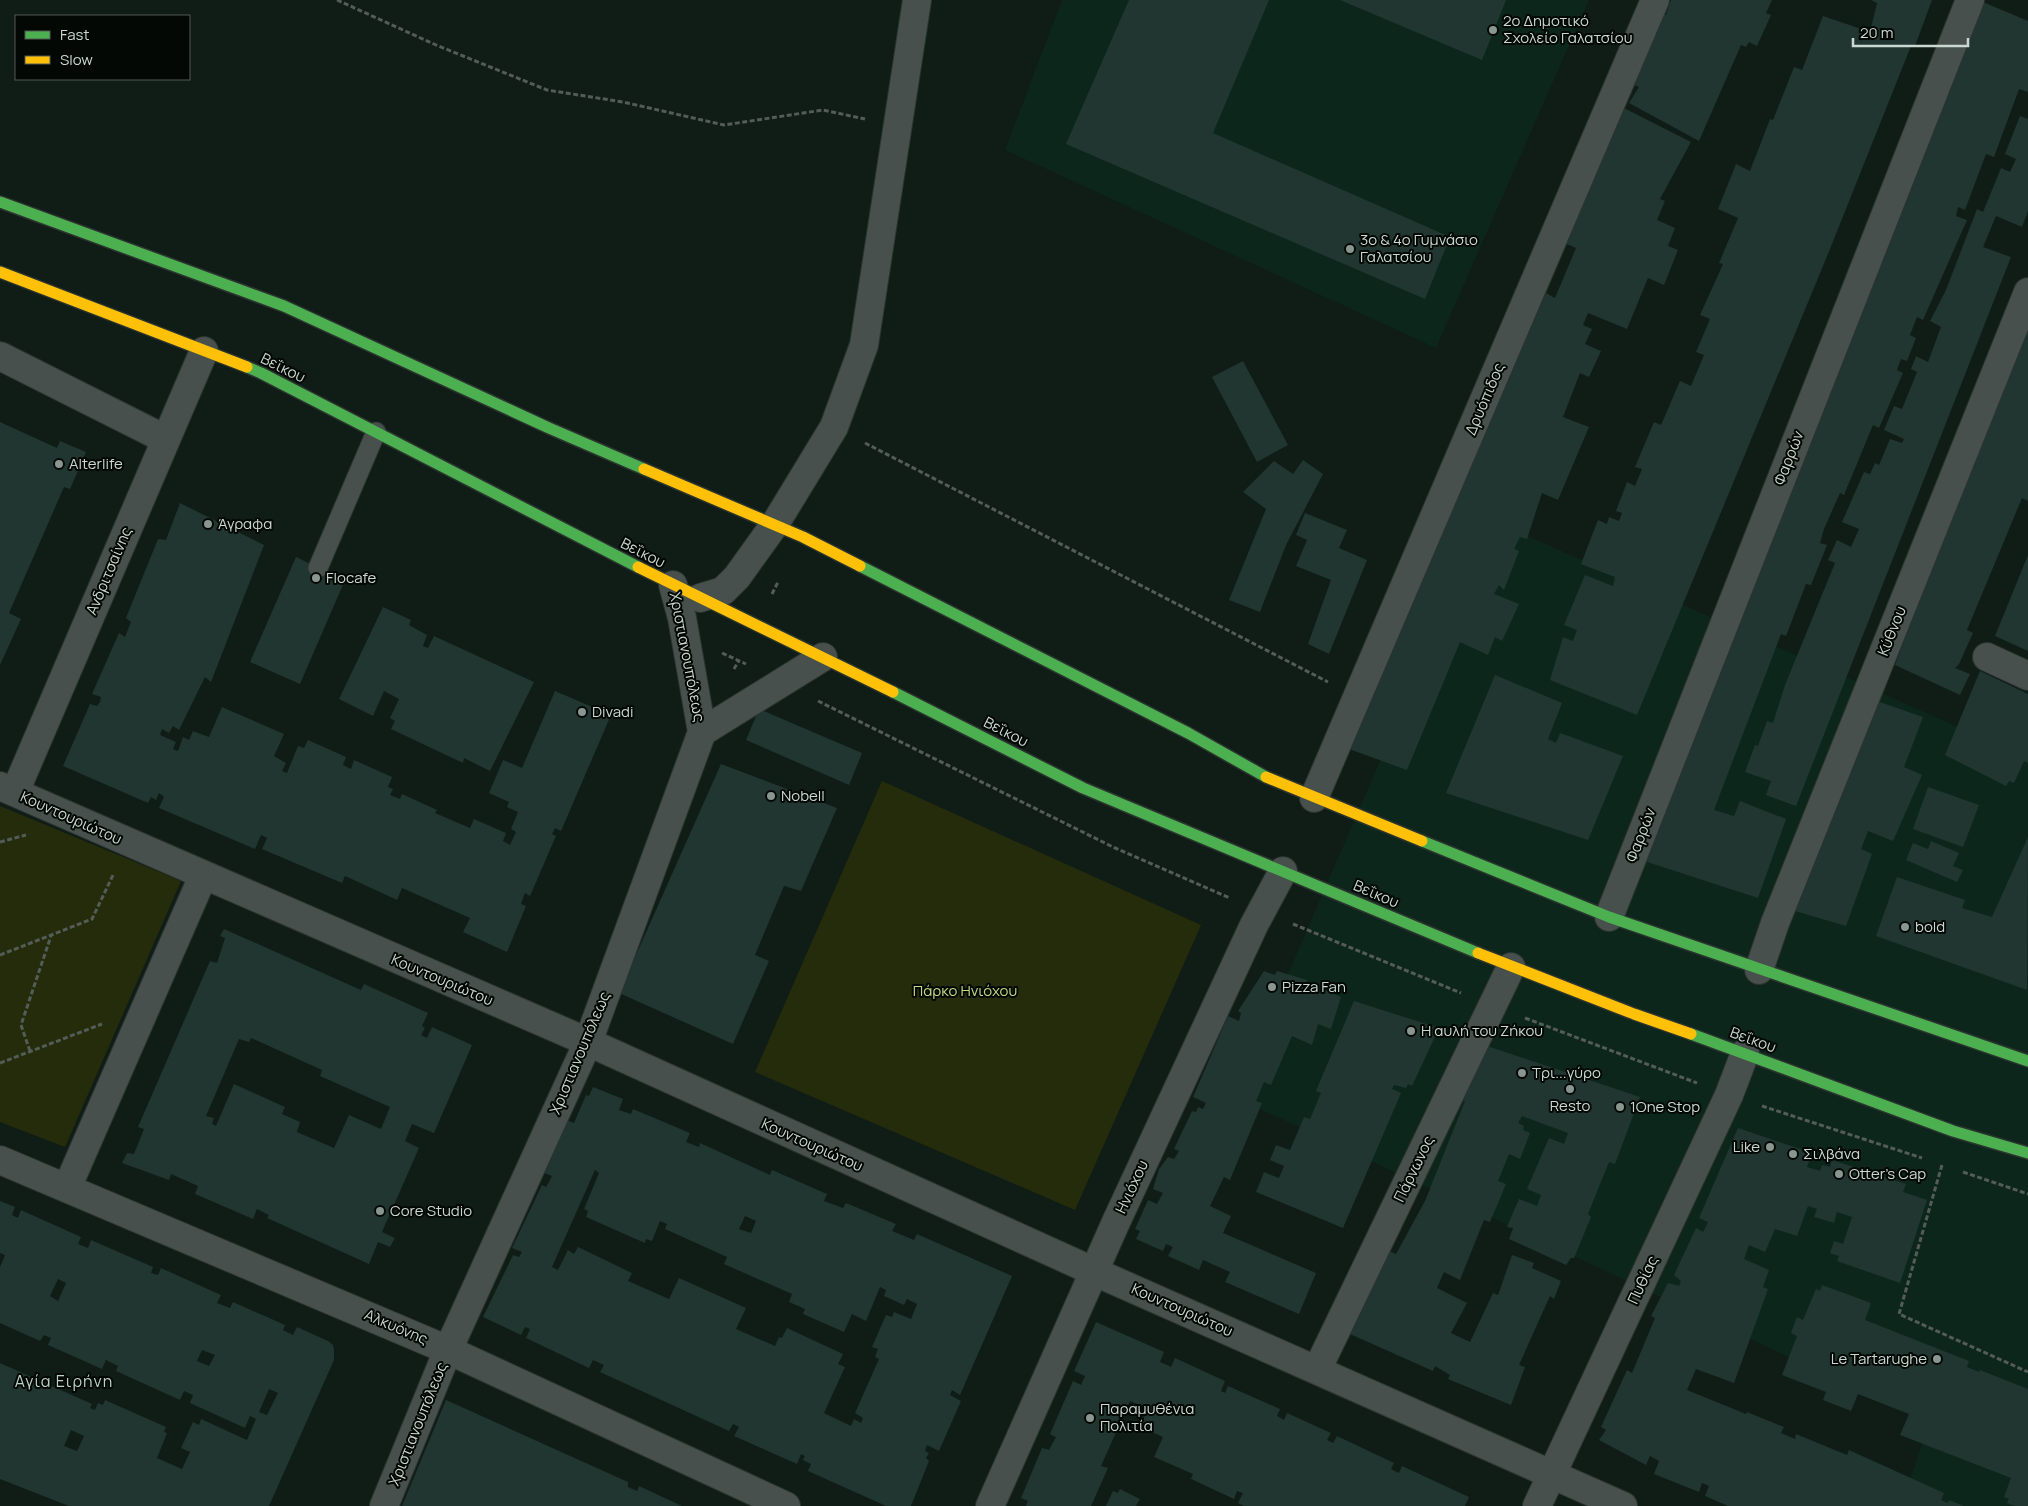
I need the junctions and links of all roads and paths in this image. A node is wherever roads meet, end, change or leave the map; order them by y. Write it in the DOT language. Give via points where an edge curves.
graph roads {
  1 [pos="338,0"];
  2 [pos="918,0"];
  3 [pos="1655,0"];
  4 [pos="1970,0"];
  5 [pos="898,126"];
  6 [pos="0,202"];
  7 [pos="0,272"];
  8 [pos="2028,292"];
  9 [pos="204,351"];
  10 [pos="0,356"];
  11 [pos="834,427"];
  12 [pos="376,432"];
  13 [pos="165,439"];
  14 [pos="775,524"];
  15 [pos="318,568"];
  16 [pos="673,585"];
  17 [pos="700,598"];
  18 [pos="823,656"];
  19 [pos="1987,657"];
  20 [pos="2028,676"];
  21 [pos="1357,698"];
  22 [pos="702,732"];
  23 [pos="7,789"];
  24 [pos="1314,798"];
  25 [pos="128,843"];
  26 [pos="1283,871"];
  27 [pos="203,876"];
  28 [pos="1609,917"];
  29 [pos="51,935"];
  30 [pos="0,955"];
  31 [pos="1511,967"];
  32 [pos="1759,970"];
  33 [pos="133,1033"];
  34 [pos="588,1042"];
  35 [pos="30,1051"];
  36 [pos="1745,1053"];
  37 [pos="2027,1060"];
  38 [pos="0,1063"];
  39 [pos="2028,1153"];
  40 [pos="0,1160"];
  41 [pos="1942,1165"];
  42 [pos="67,1188"];
  43 [pos="1095,1272"];
  44 [pos="448,1350"];
  45 [pos="1317,1370"];
  46 [pos="2028,1372"];
  47 [pos="1552,1474"];
  48 [pos="384,1506"];
  49 [pos="786,1506"];
  50 [pos="990,1506"];
  51 [pos="1537,1506"];
  52 [pos="1624,1506"];
  1 -- 5 [label="path" via="436,46 547,90 623,102 724,125 823,110"];
  2 -- 5 [label="street"];
  3 -- 21 [label="street, Δρυόπιδος"];
  4 -- 28 [label="street, Φαρρών"];
  5 -- 11 [label="street" via="864,346"];
  6 -- 14 [label="main road" via="284,306 550,428"];
  7 -- 9 [label="main road, Βεΐκου"];
  8 -- 32 [label="street, Κύθνου"];
  9 -- 12 [label="main road, Βεΐκου" via="261,373"];
  9 -- 13 [label="street, Ανδριτσαίνης"];
  10 -- 13 [label="street"];
  11 -- 14 [label="street"];
  11 -- 21 [label="path"];
  12 -- 15 [label="lane"];
  12 -- 16 [label="main road, Βεΐκου"];
  13 -- 23 [label="street, Ανδριτσαίνης"];
  14 -- 17 [label="street" via="724,591"];
  14 -- 24 [label="main road" via="1188,733 1265,776"];
  16 -- 17 [label="main road, Βεΐκου"];
  16 -- 22 [label="street, Χριστιανουπόλεως"];
  17 -- 18 [label="main road, Βεΐκου"];
  18 -- 22 [label="street"];
  18 -- 26 [label="main road, Βεΐκου" via="1083,788"];
  19 -- 20 [label="street"];
  21 -- 24 [label="street, Δρυόπιδος"];
  22 -- 34 [label="street, Χριστιανουπόλεως"];
  23 -- 25 [label="street, Κουντουριώτου"];
  24 -- 28 [label="main road"];
  25 -- 27 [label="street, Κουντουριώτου"];
  25 -- 29 [label="path" via="92,919"];
  26 -- 31 [label="main road, Βεΐκου"];
  26 -- 43 [label="street, Ηνιόχου" via="1246,943"];
  27 -- 33 [label="street"];
  27 -- 34 [label="street, Κουντουριώτου"];
  28 -- 32 [label="main road"];
  29 -- 30 [label="path"];
  29 -- 35 [label="path" via="21,1025"];
  31 -- 36 [label="main road, Βεΐκου"];
  31 -- 45 [label="street, Πάρνωνος"];
  32 -- 37 [label="main road"];
  33 -- 35 [label="path" via="101,1023"];
  33 -- 42 [label="street"];
  34 -- 43 [label="street, Κουντουριώτου"];
  34 -- 44 [label="street, Χριστιανουπόλεως"];
  35 -- 38 [label="path"];
  36 -- 39 [label="main road, Βεΐκου" via="1953,1130"];
  36 -- 47 [label="street, Πυθίας" via="1729,1095"];
  40 -- 42 [label="street, Αλκυόνης"];
  41 -- 46 [label="path" via="1899,1314"];
  42 -- 44 [label="street, Αλκυόνης"];
  43 -- 45 [label="street, Κουντουριώτου"];
  43 -- 50 [label="street, Ηνιόχου"];
  44 -- 48 [label="street, Χριστιανουπόλεως"];
  44 -- 49 [label="street, Αλκυόνης"];
  45 -- 47 [label="street, Κουντουριώτου"];
  47 -- 51 [label="street, Πυθίας"];
  47 -- 52 [label="street, Κουντουριώτου"];
}
